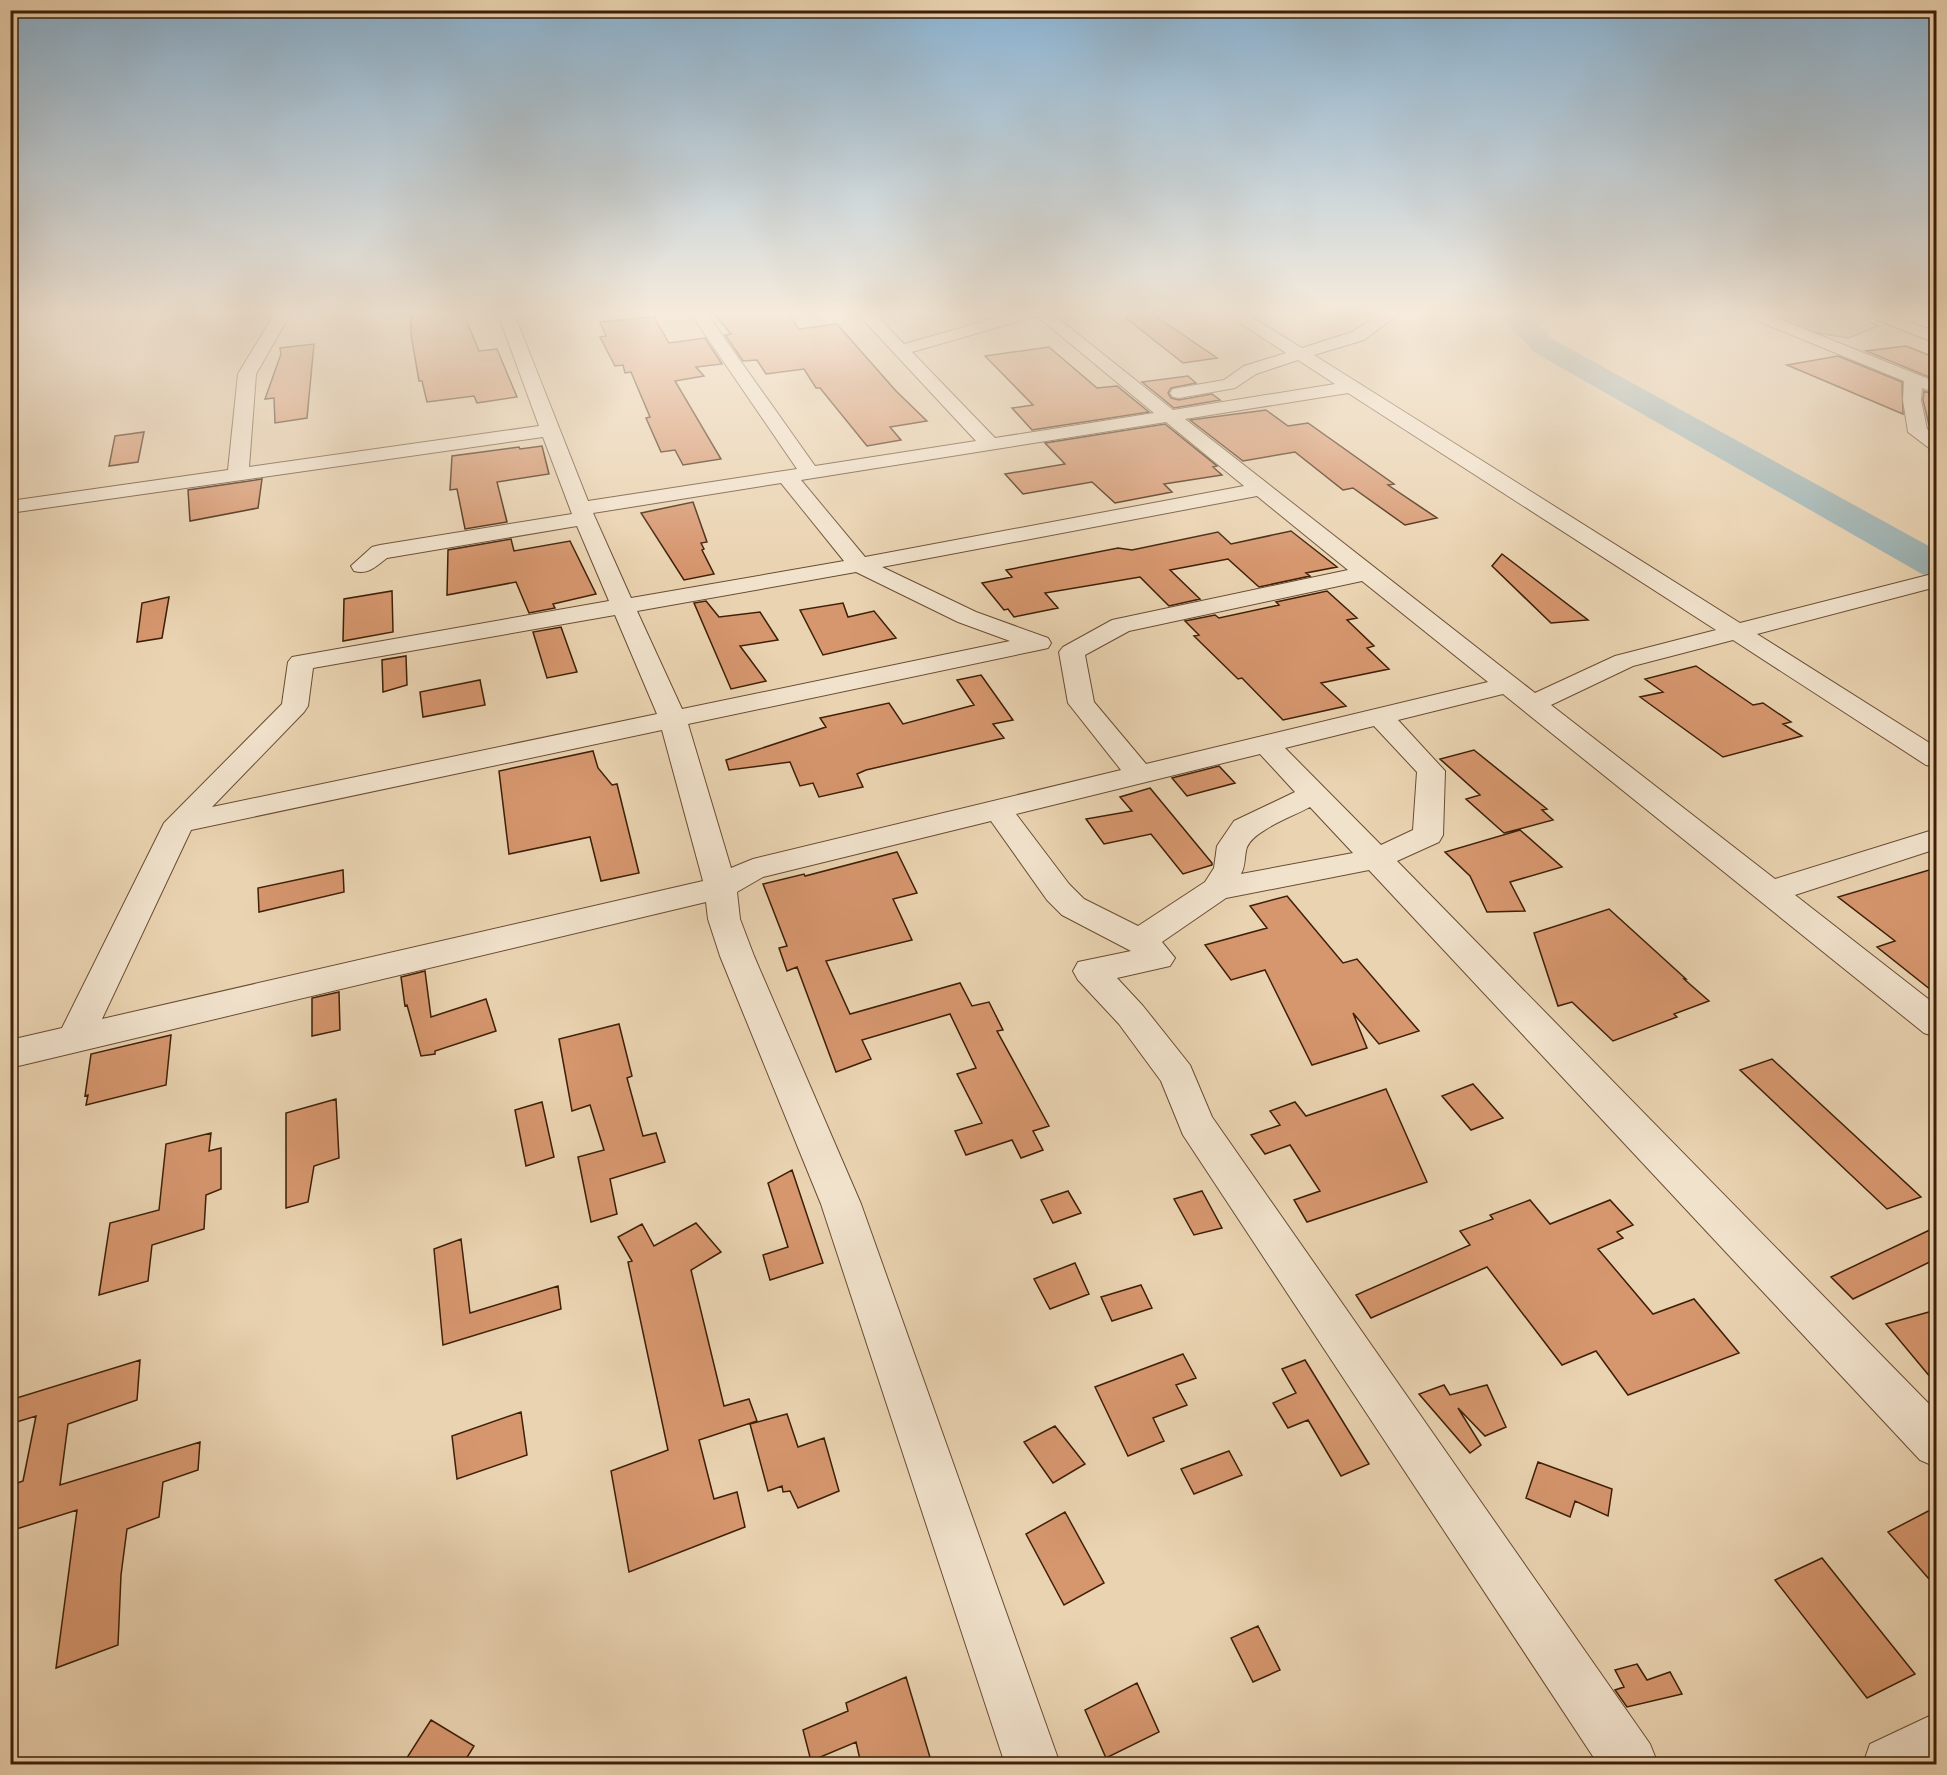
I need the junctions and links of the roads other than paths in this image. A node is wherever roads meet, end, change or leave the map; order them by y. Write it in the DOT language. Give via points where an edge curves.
graph roads {
  1 [pos="245,394"];
  2 [pos="538,394"];
  3 [pos="755,394"];
  4 [pos="943,394"];
  5 [pos="1142,394"];
  6 [pos="1176,394"];
  7 [pos="1308,394"];
  8 [pos="1362,394"];
  9 [pos="1912,394"];
  10 [pos="1148,399"];
  11 [pos="1169,416"];
  12 [pos="552,430"];
  13 [pos="990,444"];
  14 [pos="1936,444"];
  15 [pos="810,473"];
  16 [pos="237,474"];
  17 [pos="787,477"];
  18 [pos="1261,489"];
  19 [pos="10,507"];
  20 [pos="583,514"];
  21 [pos="859,565"];
  22 [pos="362,566"];
  23 [pos="1367,573"];
  24 [pos="1936,580"];
  25 [pos="622,606"];
  26 [pos="1733,631"];
  27 [pos="1036,643"];
  28 [pos="1072,652"];
  29 [pos="1508,685"];
  30 [pos="1532,704"];
  31 [pos="1380,717"];
  32 [pos="673,720"];
  33 [pos="1266,744"];
  34 [pos="1936,759"];
  35 [pos="1140,776"];
  36 [pos="1314,794"];
  37 [pos="998,810"];
  38 [pos="179,823"];
  39 [pos="1936,839"];
  40 [pos="1376,859"];
  41 [pos="721,888"];
  42 [pos="1218,889"];
  43 [pos="1770,892"];
  44 [pos="1140,941"];
  45 [pos="1936,1024"];
  46 [pos="75,1038"];
  47 [pos="10,1054"];
  48 [pos="1936,1444"];
  49 [pos="1936,1740"];
  50 [pos="1032,1764"];
  51 [pos="1630,1764"];
  52 [pos="1890,1764"];
  1 -- 16 [label="street"];
  2 -- 12 [label="street"];
  3 -- 15 [label="street"];
  4 -- 13 [label="street"];
  5 -- 10 [label="street"];
  6 -- 10 [label="street"];
  7 -- 11 [label="street"];
  8 -- 26 [label="street"];
  9 -- 14 [label="street" via="1918,432"];
  10 -- 11 [label="street"];
  11 -- 13 [label="street"];
  11 -- 18 [label="street"];
  12 -- 16 [label="street"];
  12 -- 20 [label="street"];
  13 -- 15 [label="street"];
  15 -- 17 [label="street"];
  16 -- 19 [label="street"];
  17 -- 20 [label="street"];
  17 -- 21 [label="street"];
  18 -- 21 [label="street"];
  18 -- 23 [label="street"];
  20 -- 22 [label="street" via="380,552"];
  20 -- 25 [label="street"];
  21 -- 25 [label="street"];
  21 -- 27 [label="street" via="967,617"];
  23 -- 28 [label="street" via="1121,625"];
  23 -- 29 [label="street"];
  24 -- 26 [label="street"];
  25 -- 32 [label="street"];
  25 -- 38 [label="street" via="301,662 295,706"];
  26 -- 30 [label="street" via="1624,661"];
  26 -- 34 [label="street"];
  27 -- 28 [label="street"];
  27 -- 32 [label="street"];
  28 -- 35 [label="street" via="1081,703"];
  29 -- 30 [label="street"];
  29 -- 31 [label="street"];
  30 -- 43 [label="street"];
  31 -- 33 [label="street"];
  31 -- 40 [label="street" via="1431,771 1428,835"];
  32 -- 38 [label="street"];
  32 -- 41 [label="street"];
  33 -- 35 [label="street"];
  33 -- 36 [label="street"];
  35 -- 37 [label="street"];
  36 -- 40 [label="street"];
  36 -- 42 [label="street" via="1245,828 1232,846 1229,868"];
  37 -- 41 [label="street" via="753,869"];
  37 -- 44 [label="street" via="1073,907"];
  38 -- 46 [label="street"];
  39 -- 43 [label="street"];
  40 -- 42 [label="street"];
  40 -- 48 [label="street"];
  41 -- 46 [label="street"];
  41 -- 50 [label="street" via="724,919 737,956 841,1204"];
  42 -- 44 [label="street"];
  43 -- 45 [label="street"];
  44 -- 51 [label="street" via="1158,958 1090,971 1177,1075 1196,1124"];
  46 -- 47 [label="street"];
  49 -- 52 [label="street"];
}
